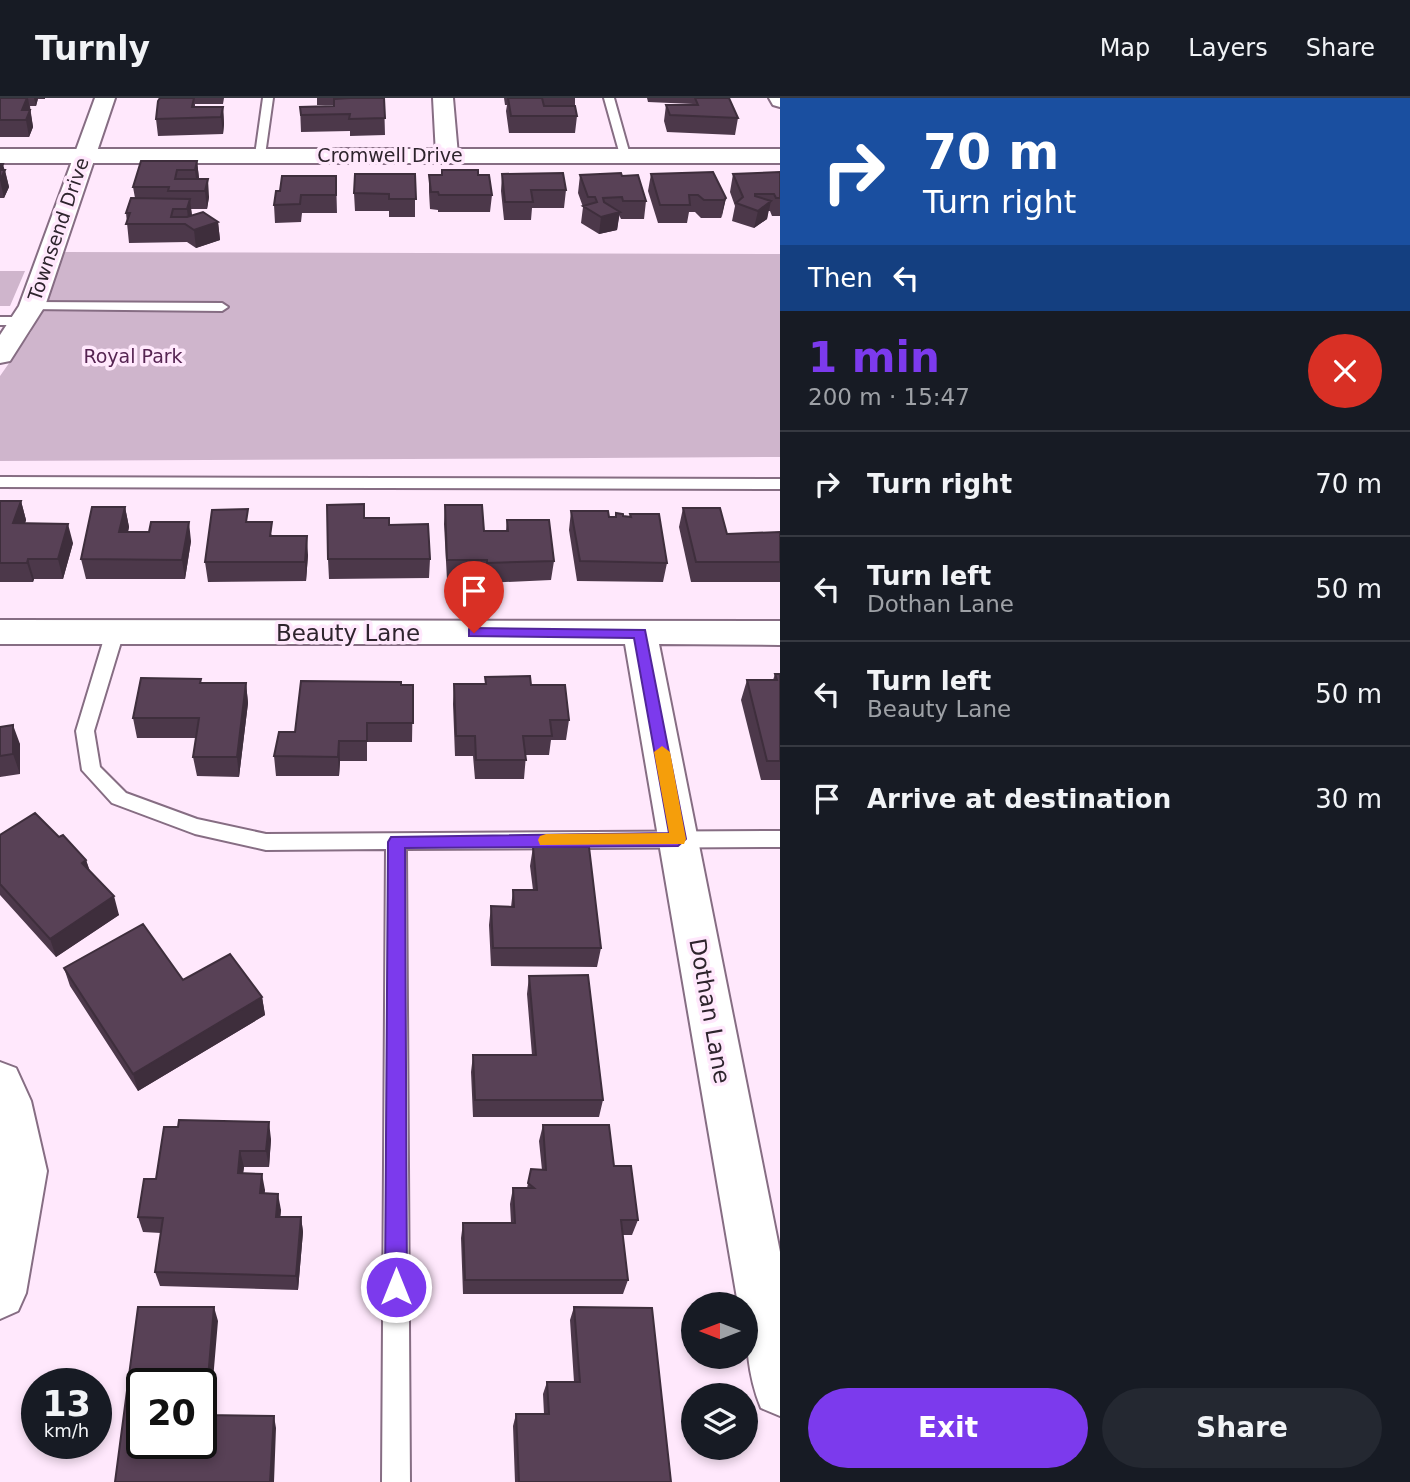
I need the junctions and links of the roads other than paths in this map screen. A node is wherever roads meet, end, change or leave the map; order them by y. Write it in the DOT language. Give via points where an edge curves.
graph roads {
  1 [pos="105,98"];
  2 [pos="268,98"];
  3 [pos="443,98"];
  4 [pos="609,98"];
  5 [pos="85,155"];
  6 [pos="260,155"];
  7 [pos="447,155"];
  8 [pos="625,155"];
  9 [pos="0,156"];
  10 [pos="780,156"];
  11 [pos="222,307"];
  12 [pos="18,316"];
  13 [pos="0,355"];
  14 [pos="0,482"];
  15 [pos="780,484"];
  16 [pos="0,632"];
  17 [pos="115,632"];
  18 [pos="640,633"];
  19 [pos="780,633"];
  20 [pos="678,839"];
  21 [pos="780,839"];
  22 [pos="396,842"];
  23 [pos="0,1083"];
  24 [pos="0,1293"];
  25 [pos="780,1389"];
  26 [pos="396,1482"];
  1 -- 5 [label="street, Townsend Drive"];
  2 -- 6 [label="lane"];
  3 -- 7 [label="street"];
  4 -- 8 [label="lane"];
  5 -- 6 [label="street, Cromwell Drive"];
  5 -- 9 [label="street, Cromwell Drive"];
  5 -- 12 [label="street, Townsend Drive"];
  6 -- 7 [label="street, Cromwell Drive"];
  7 -- 8 [label="street, Cromwell Drive"];
  8 -- 10 [label="street, Cromwell Drive"];
  11 -- 12 [label="lane"];
  12 -- 13 [label="street, Townsend Drive"];
  14 -- 15 [label="lane"];
  16 -- 17 [label="street, Beauty Lane"];
  17 -- 18 [label="street, Beauty Lane"];
  17 -- 22 [label="lane" via="85,731 91,770 119,798 195,826 266,842"];
  18 -- 19 [label="street, Beauty Lane"];
  18 -- 20 [label="street, Dothan Lane"];
  20 -- 21 [label="lane"];
  20 -- 22 [label="lane"];
  20 -- 25 [label="street, Dothan Lane"];
  22 -- 26 [label="lane"];
  23 -- 24 [label="street" via="23,1171"];
}
